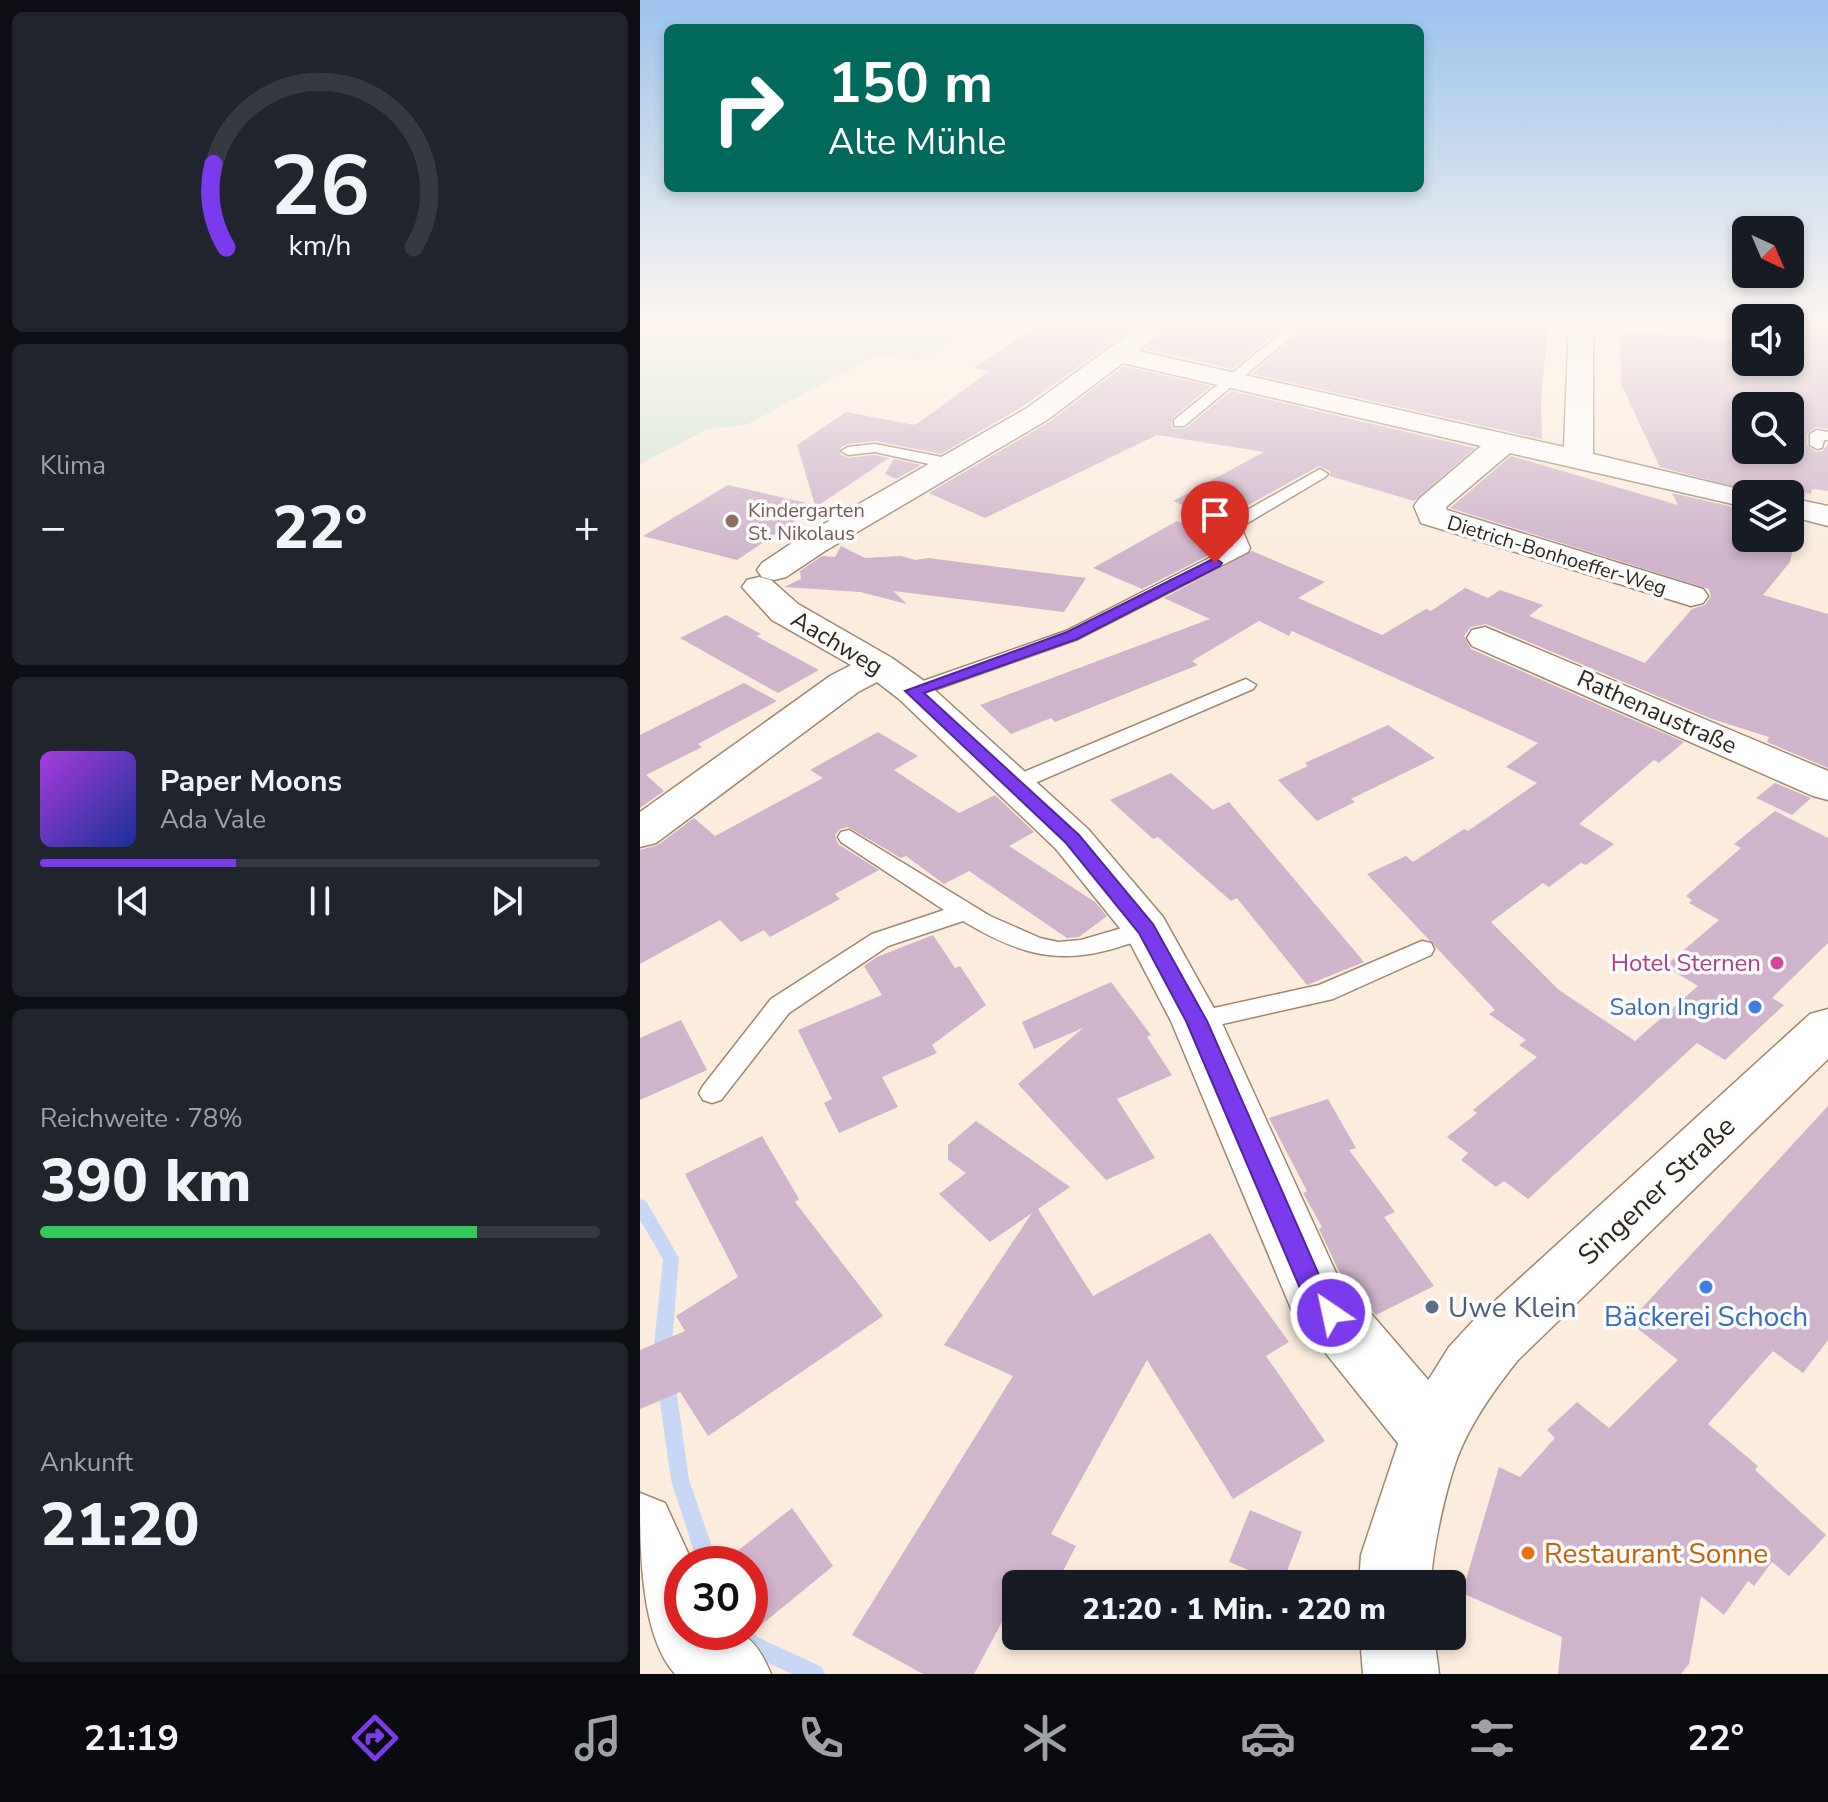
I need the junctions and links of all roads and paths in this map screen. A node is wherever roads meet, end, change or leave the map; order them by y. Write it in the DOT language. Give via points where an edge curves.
graph roads {
  1 [pos="1054,401"];
  2 [pos="1206,401"];
  3 [pos="1318,401"];
  4 [pos="1579,401"];
  5 [pos="1179,423"];
  6 [pos="1502,444"];
  7 [pos="848,451"];
  8 [pos="1578,461"];
  9 [pos="952,464"];
  10 [pos="1320,474"];
  11 [pos="1732,495"];
  12 [pos="1804,510"];
  13 [pos="1828,516"];
  14 [pos="1691,596"];
  15 [pos="1485,638"];
  16 [pos="896,679"];
  17 [pos="1246,685"];
  18 [pos="1014,784"];
  19 [pos="1828,787"];
  20 [pos="640,833"];
  21 [pos="849,837"];
  22 [pos="965,912"];
  23 [pos="1146,929"];
  24 [pos="1422,949"];
  25 [pos="1196,1021"];
  26 [pos="1828,1028"];
  27 [pos="712,1093"];
  28 [pos="1432,1434"];
  29 [pos="640,1528"];
  30 [pos="1395,1570"];
  31 [pos="664,1581"];
  32 [pos="704,1650"];
  33 [pos="1398,1650"];
  34 [pos="733,1674"];
  35 [pos="1401,1674"];
  1 -- 9 [label="street"];
  2 -- 5 [label="lane"];
  3 -- 6 [label="street"];
  4 -- 8 [label="street"];
  6 -- 8 [label="street"];
  6 -- 14 [label="street, Dietrich-Bonhoeffer-Weg" via="1435,500 1432,516"];
  7 -- 9 [label="lane" via="875,448"];
  8 -- 11 [label="street"];
  9 -- 16 [label="street, Aachweg" via="813,544 767,579 785,612"];
  10 -- 16 [label="lane" via="1232,525 1242,548 1072,635"];
  12 -- 13 [label="street"];
  15 -- 19 [label="street, Rathenaustraße"];
  16 -- 18 [label="street, Aachweg"];
  16 -- 20 [label="street" via="844,684"];
  17 -- 18 [label="lane"];
  18 -- 23 [label="street, Aachweg" via="1072,839"];
  21 -- 22 [label="lane"];
  22 -- 23 [label="lane" via="1020,941 1055,950 1091,948"];
  22 -- 27 [label="lane" via="880,940 780,1006"];
  23 -- 25 [label="street, Aachweg"];
  24 -- 25 [label="lane" via="1324,993"];
  25 -- 28 [label="street, Aachweg" via="1314,1292"];
  26 -- 28 [label="street, Singener Straße" via="1496,1340 1472,1368"];
  28 -- 30 [label="street, Singener Straße"];
  29 -- 31 [label="street"];
  32 -- 34 [label="street"];
  33 -- 35 [label="street"];
}
